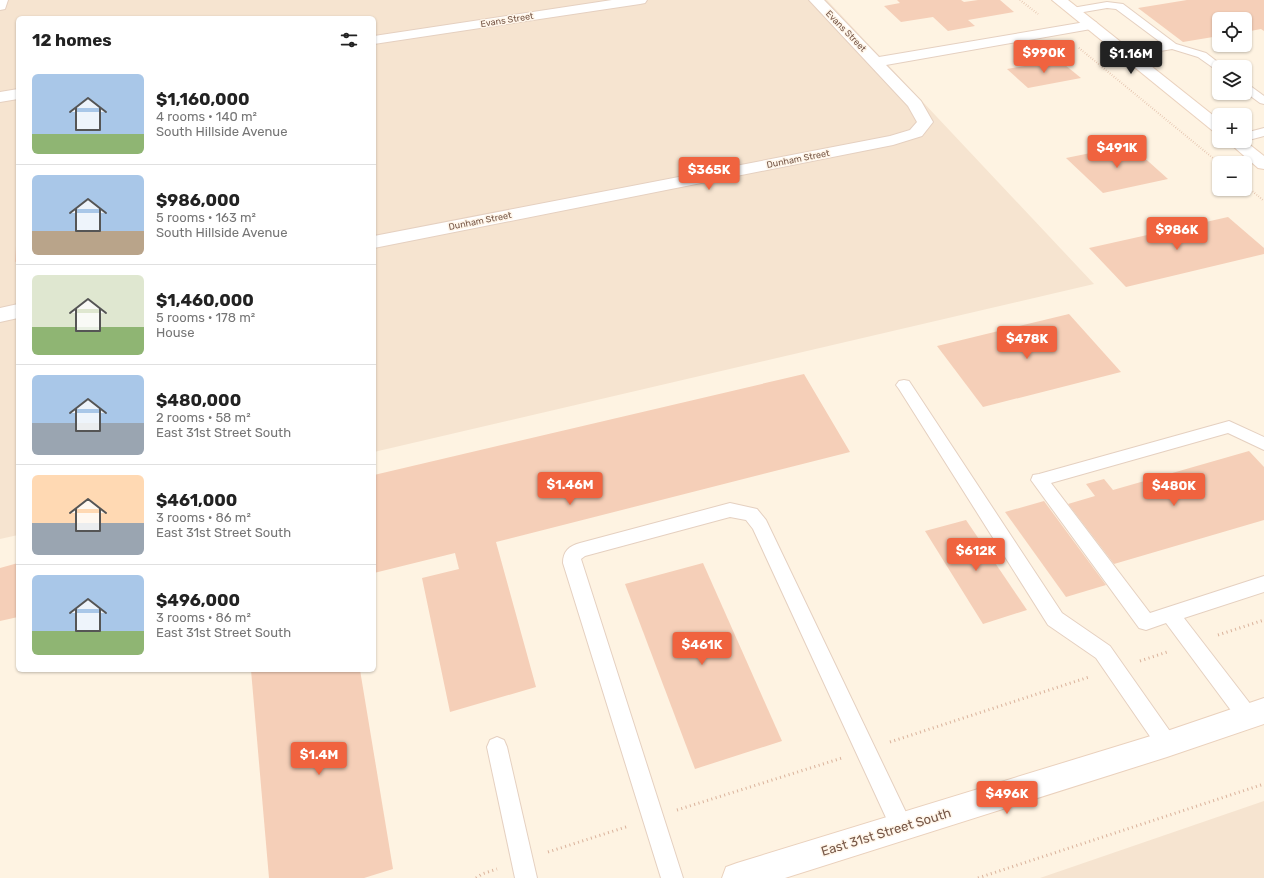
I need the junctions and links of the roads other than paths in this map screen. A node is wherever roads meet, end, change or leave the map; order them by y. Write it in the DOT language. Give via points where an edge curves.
graph roads {
  1 [pos="1,0"];
  2 [pos="640,0"];
  3 [pos="816,0"];
  4 [pos="1059,0"];
  5 [pos="0,6"];
  6 [pos="1072,10"];
  7 [pos="1091,25"];
  8 [pos="376,40"];
  9 [pos="1172,46"];
  10 [pos="1126,54"];
  11 [pos="876,62"];
  12 [pos="1212,63"];
  13 [pos="1252,92"];
  14 [pos="16,94"];
  15 [pos="0,97"];
  16 [pos="1264,100"];
  17 [pos="1212,122"];
  18 [pos="1264,132"];
  19 [pos="1252,135"];
  20 [pos="1244,148"];
  21 [pos="1264,164"];
  22 [pos="376,242"];
  23 [pos="16,311"];
  24 [pos="0,315"];
  25 [pos="904,385"];
  26 [pos="1264,444"];
  27 [pos="1264,584"];
  28 [pos="1170,614"];
  29 [pos="1256,714"];
  30 [pos="1167,744"];
  31 [pos="497,748"];
  32 [pos="902,827"];
  33 [pos="526,878"];
  34 [pos="672,878"];
  35 [pos="737,878"];
  1 -- 5 [label="street"];
  2 -- 8 [label="street, Evans Street"];
  3 -- 11 [label="street, Evans Street"];
  4 -- 6 [label="street"];
  6 -- 7 [label="street"];
  6 -- 9 [label="lane" via="1107,5 1119,6"];
  7 -- 10 [label="street"];
  7 -- 11 [label="street"];
  9 -- 10 [label="lane"];
  9 -- 12 [label="lane" via="1202,55"];
  10 -- 17 [label="street"];
  11 -- 22 [label="street, Dunham Street" via="914,104 925,122 916,133 886,142"];
  13 -- 16 [label="lane"];
  14 -- 15 [label="street"];
  18 -- 19 [label="lane"];
  20 -- 21 [label="street"];
  23 -- 24 [label="street"];
  25 -- 30 [label="lane" via="1055,619 1103,652"];
  26 -- 28 [label="lane" via="1229,427 1039,480 1146,622"];
  27 -- 28 [label="lane"];
  28 -- 29 [label="lane"];
  29 -- 30 [label="street, East 31st Street South"];
  30 -- 32 [label="street, East 31st Street South"];
  31 -- 33 [label="lane"];
  32 -- 34 [label="lane" via="760,525 751,514 730,510 580,550 572,556 572,564"];
  32 -- 35 [label="street, East 31st Street South"];
}
